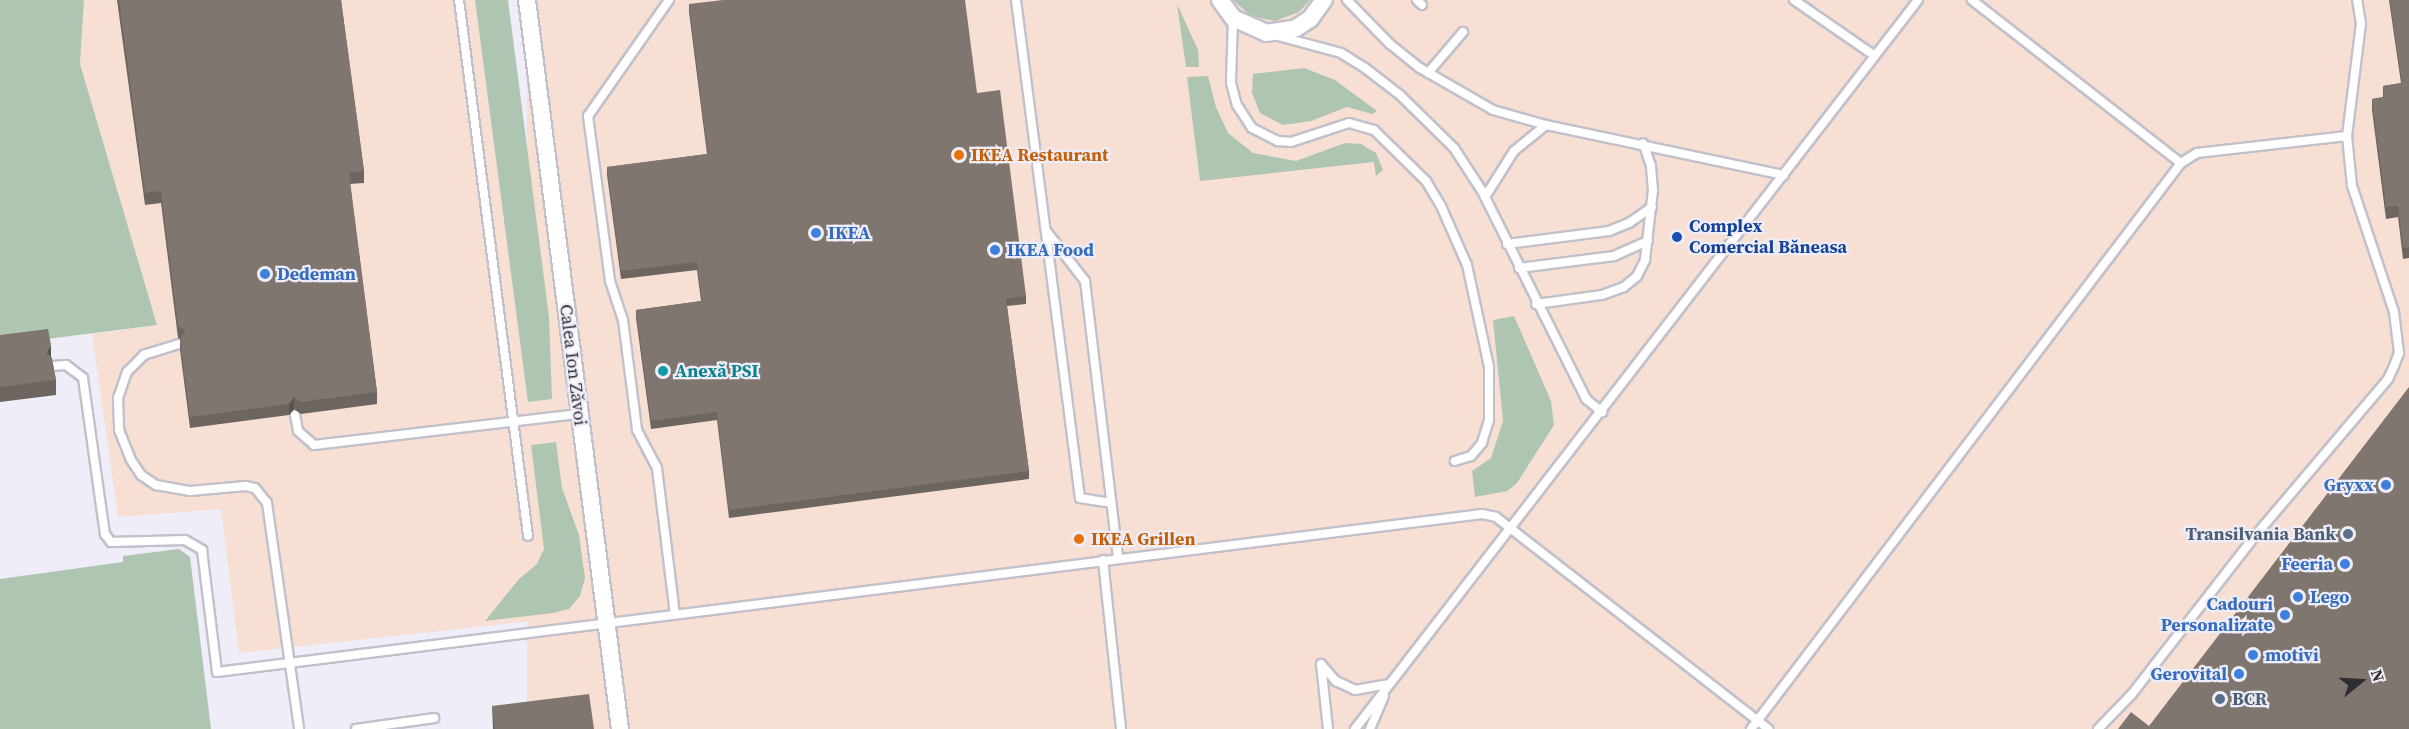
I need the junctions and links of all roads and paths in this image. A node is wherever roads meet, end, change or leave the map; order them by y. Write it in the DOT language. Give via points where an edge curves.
graph roads {
  1 [pos="459,0"];
  2 [pos="527,0"];
  3 [pos="669,0"];
  4 [pos="1016,0"];
  5 [pos="1220,0"];
  6 [pos="1324,0"];
  7 [pos="1347,0"];
  8 [pos="1794,0"];
  9 [pos="1918,0"];
  10 [pos="1972,0"];
  11 [pos="2357,0"];
  12 [pos="1233,18"];
  13 [pos="1463,32"];
  14 [pos="1266,33"];
  15 [pos="1875,56"];
  16 [pos="1428,73"];
  17 [pos="1546,125"];
  18 [pos="2347,136"];
  19 [pos="1643,143"];
  20 [pos="2181,163"];
  21 [pos="1784,174"];
  22 [pos="1485,197"];
  23 [pos="1652,207"];
  24 [pos="1046,231"];
  25 [pos="1648,240"];
  26 [pos="1507,244"];
  27 [pos="1519,268"];
  28 [pos="1536,304"];
  29 [pos="179,344"];
  30 [pos="52,366"];
  31 [pos="1602,412"];
  32 [pos="579,414"];
  33 [pos="295,415"];
  34 [pos="514,422"];
  35 [pos="1455,461"];
  36 [pos="1111,502"];
  37 [pos="1512,529"];
  38 [pos="528,536"];
  39 [pos="1118,559"];
  40 [pos="1103,560"];
  41 [pos="675,614"];
  42 [pos="606,623"];
  43 [pos="289,663"];
  44 [pos="1390,684"];
  45 [pos="434,718"];
  46 [pos="1757,721"];
  47 [pos="1355,728"];
  48 [pos="299,729"];
  49 [pos="356,729"];
  50 [pos="620,729"];
  51 [pos="1121,729"];
  52 [pos="1328,729"];
  53 [pos="1370,729"];
  54 [pos="1751,729"];
  55 [pos="1768,729"];
  56 [pos="2098,729"];
  1 -- 34 [label="lane"];
  2 -- 32 [label="street, Calea Ion Zăvoi"];
  3 -- 41 [label="lane" via="588,116 610,281 623,320 637,430 657,468"];
  4 -- 24 [label="lane"];
  5 -- 12 [label="street"];
  6 -- 14 [label="street" via="1310,19 1296,27"];
  7 -- 16 [label="lane" via="1390,44"];
  8 -- 15 [label="lane"];
  9 -- 15 [label="lane"];
  10 -- 20 [label="lane"];
  11 -- 18 [label="lane" via="2361,24"];
  12 -- 14 [label="street"];
  12 -- 35 [label="lane" via="1231,83 1237,105 1252,128 1278,141 1291,142 1337,126 1368,127 1404,157 1441,206 1467,265 1489,367 1489,420 1482,443 1471,456"];
  13 -- 16 [label="lane"];
  14 -- 22 [label="lane" via="1341,53 1365,68 1400,95 1454,148"];
  15 -- 21 [label="lane"];
  16 -- 17 [label="lane" via="1493,110"];
  17 -- 19 [label="lane"];
  17 -- 22 [label="lane" via="1514,151"];
  18 -- 20 [label="lane" via="2197,153"];
  18 -- 56 [label="lane" via="2352,186 2394,312 2399,353 2394,366 2388,379 2255,536 2132,694"];
  19 -- 21 [label="lane"];
  19 -- 23 [label="lane" via="1651,166"];
  20 -- 46 [label="lane"];
  21 -- 31 [label="lane"];
  22 -- 26 [label="lane"];
  23 -- 25 [label="lane"];
  23 -- 26 [label="lane" via="1609,231"];
  24 -- 36 [label="lane" via="1085,281"];
  24 -- 36 [label="lane" via="1080,498"];
  25 -- 27 [label="lane" via="1614,256"];
  25 -- 28 [label="lane" via="1641,269 1624,287 1602,295"];
  26 -- 27 [label="lane"];
  27 -- 28 [label="lane"];
  28 -- 31 [label="lane" via="1586,399"];
  29 -- 43 [label="lane" via="144,355 127,372 116,413 124,446 141,475 156,485 190,491 246,486 263,496 270,513"];
  30 -- 43 [label="lane" via="66,364 83,378 105,534 111,542 185,540 202,550 217,672"];
  31 -- 37 [label="lane"];
  32 -- 34 [label="lane"];
  32 -- 42 [label="street, Calea Ion Zăvoi"];
  33 -- 34 [label="lane" via="298,431 314,445"];
  34 -- 38 [label="lane"];
  36 -- 39 [label="lane"];
  37 -- 39 [label="lane" via="1496,517 1482,514"];
  37 -- 44 [label="lane"];
  37 -- 46 [label="lane"];
  39 -- 40 [label="lane"];
  40 -- 41 [label="lane"];
  40 -- 51 [label="lane"];
  41 -- 42 [label="lane"];
  42 -- 43 [label="lane"];
  42 -- 50 [label="street, Calea Ion Zăvoi"];
  43 -- 48 [label="lane"];
  44 -- 47 [label="lane"];
  44 -- 52 [label="lane" via="1355,690 1336,681 1321,664"];
  44 -- 53 [label="lane"];
  45 -- 49 [label="lane"];
  46 -- 54 [label="lane"];
  46 -- 55 [label="lane"];
}
